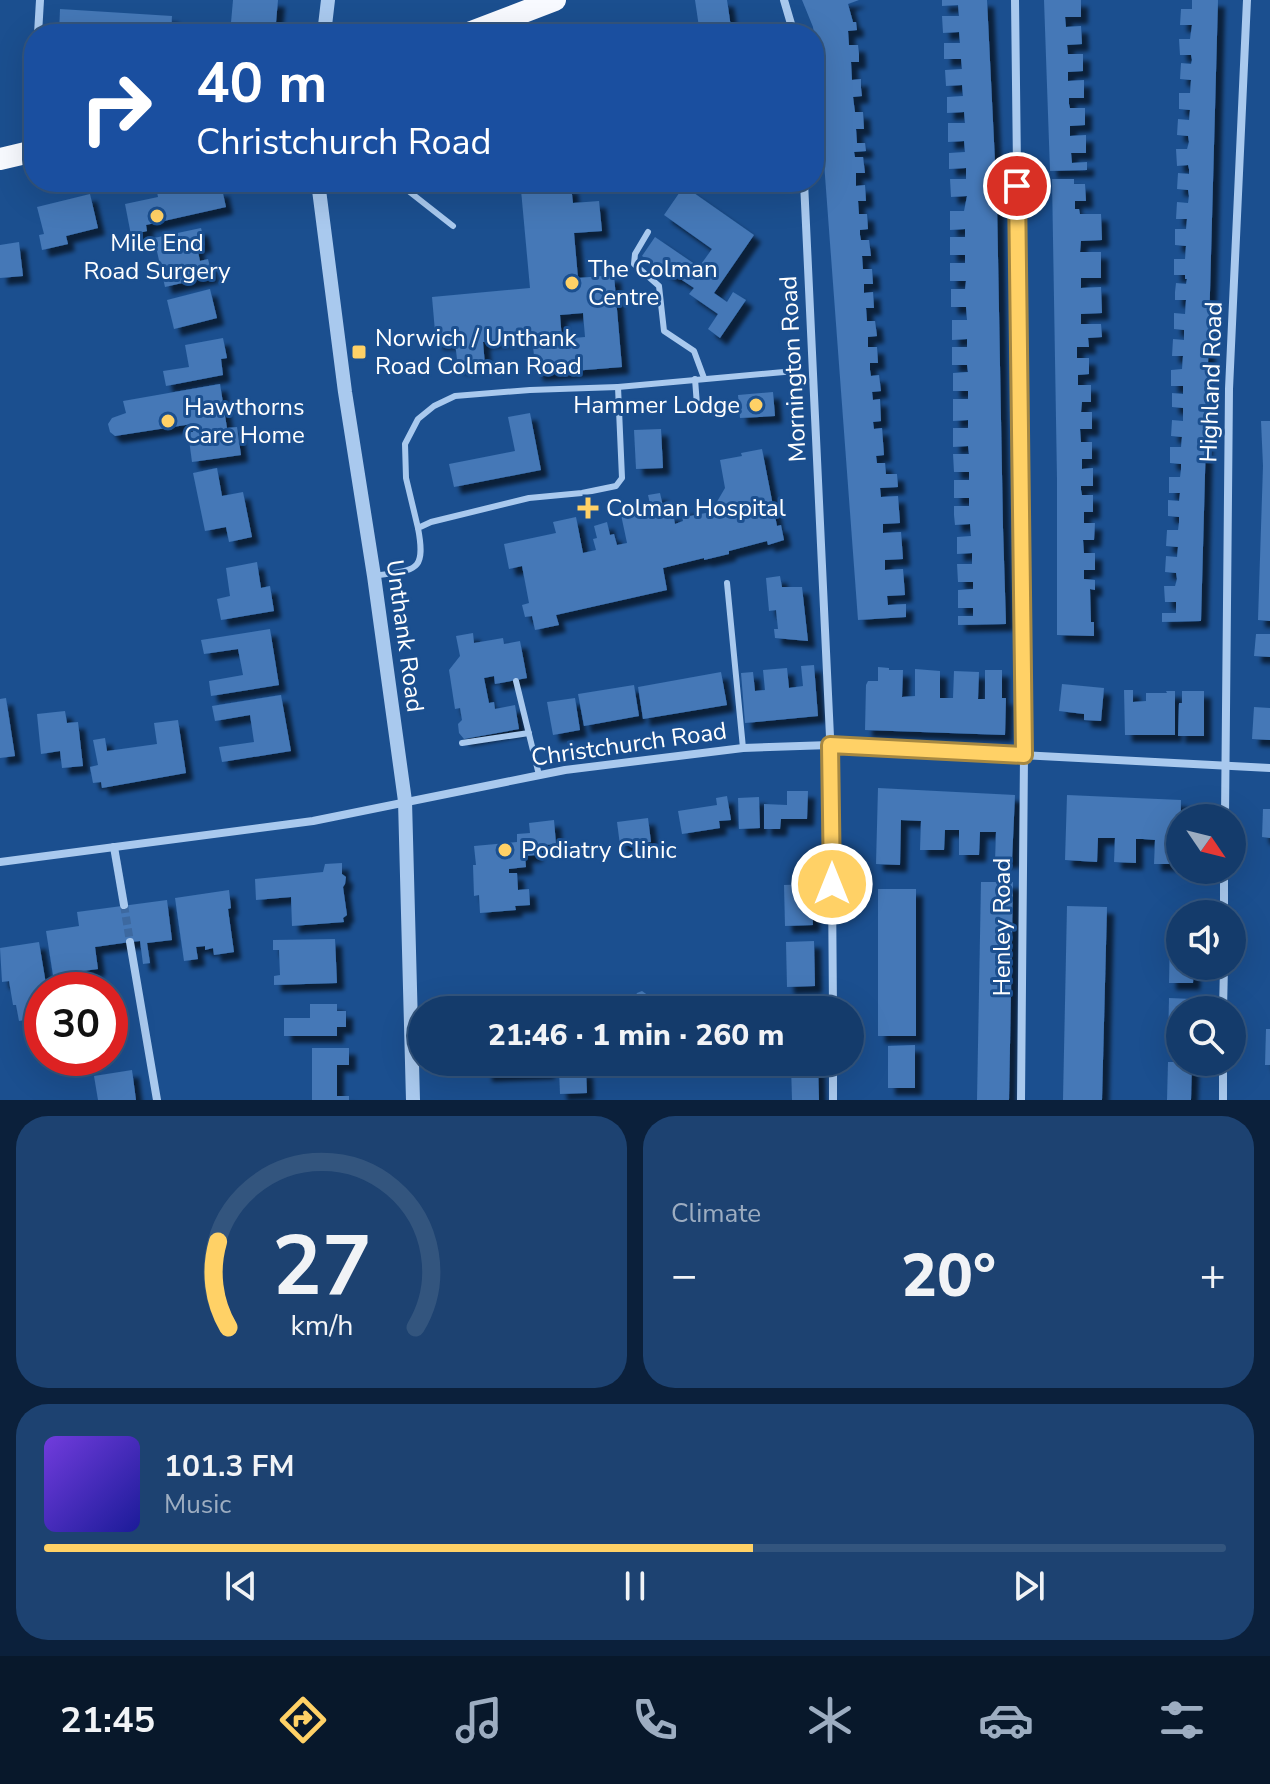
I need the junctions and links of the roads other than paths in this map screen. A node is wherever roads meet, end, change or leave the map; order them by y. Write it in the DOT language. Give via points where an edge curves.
graph roads {
  1 [pos="40,0"];
  2 [pos="328,0"];
  3 [pos="555,0"];
  4 [pos="784,0"];
  5 [pos="1015,0"];
  6 [pos="1247,0"];
  7 [pos="39,24"];
  8 [pos="325,24"];
  9 [pos="492,24"];
  10 [pos="791,24"];
  11 [pos="24,153"];
  12 [pos="0,159"];
  13 [pos="319,192"];
  14 [pos="410,192"];
  15 [pos="804,192"];
  16 [pos="453,226"];
  17 [pos="648,232"];
  18 [pos="784,372"];
  19 [pos="704,378"];
  20 [pos="695,379"];
  21 [pos="618,387"];
  22 [pos="697,405"];
  23 [pos="418,528"];
  24 [pos="374,576"];
  25 [pos="727,583"];
  26 [pos="516,681"];
  27 [pos="529,733"];
  28 [pos="462,743"];
  29 [pos="830,745"];
  30 [pos="743,748"];
  31 [pos="1024,755"];
  32 [pos="1225,765"];
  33 [pos="1270,768"];
  34 [pos="539,775"];
  35 [pos="405,801"];
  36 [pos="1225,804"];
  37 [pos="114,847"];
  38 [pos="0,862"];
  39 [pos="124,905"];
  40 [pos="130,942"];
  41 [pos="833,996"];
  42 [pos="833,1076"];
  43 [pos="1223,1076"];
  44 [pos="157,1100"];
  45 [pos="413,1100"];
  46 [pos="833,1100"];
  47 [pos="1021,1100"];
  48 [pos="1223,1100"];
  1 -- 7 [label="street"];
  2 -- 8 [label="street"];
  3 -- 9 [label="highway"];
  4 -- 10 [label="street"];
  5 -- 31 [label="street, Henley Road"];
  6 -- 32 [label="street, Highland Road" via="1229,389"];
  11 -- 12 [label="highway"];
  13 -- 24 [label="street, Unthank Road"];
  14 -- 16 [label="lane"];
  15 -- 29 [label="street, Mornington Road"];
  17 -- 19 [label="lane" via="634,264 659,286 664,331 694,351"];
  18 -- 19 [label="lane"];
  19 -- 20 [label="lane"];
  20 -- 21 [label="lane"];
  20 -- 22 [label="lane"];
  21 -- 23 [label="lane" via="622,478 616,486 529,498"];
  21 -- 23 [label="lane" via="493,392 455,396 434,406 418,419 405,444 406,478"];
  23 -- 24 [label="lane" via="422,548 412,570"];
  24 -- 35 [label="street, Unthank Road"];
  25 -- 30 [label="lane"];
  26 -- 27 [label="lane"];
  27 -- 28 [label="lane"];
  27 -- 34 [label="lane"];
  29 -- 30 [label="street, Christchurch Road"];
  29 -- 31 [label="street, Christchurch Road"];
  29 -- 41 [label="street, Mornington Road"];
  30 -- 34 [label="street, Christchurch Road"];
  31 -- 32 [label="street, Christchurch Road"];
  31 -- 47 [label="street, Henley Road"];
  32 -- 33 [label="street, Christchurch Road"];
  32 -- 36 [label="street, Highland Road"];
  34 -- 35 [label="street, Christchurch Road"];
  35 -- 37 [label="street, Christchurch Road" via="313,821"];
  35 -- 45 [label="street, Unthank Road"];
  37 -- 38 [label="street, Christchurch Road"];
  37 -- 39 [label="street"];
  40 -- 44 [label="street"];
  42 -- 46 [label="street"];
  43 -- 48 [label="street"];
}
